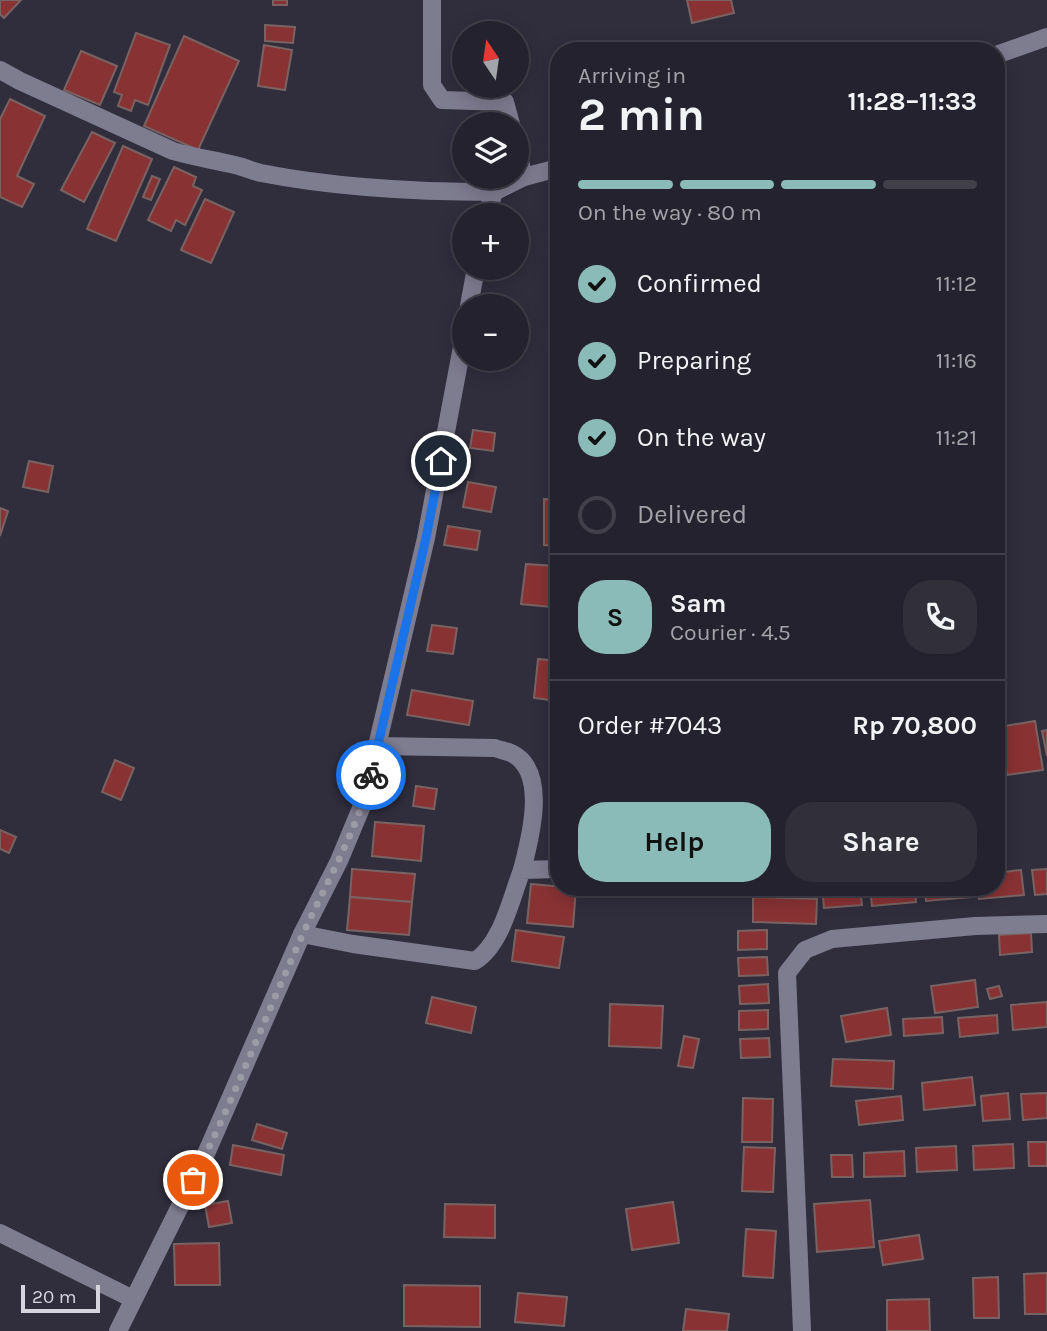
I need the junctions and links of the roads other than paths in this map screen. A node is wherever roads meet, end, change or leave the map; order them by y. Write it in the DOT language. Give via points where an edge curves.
graph roads {
  1 [pos="432,0"];
  2 [pos="1047,37"];
  3 [pos="1005,52"];
  4 [pos="0,70"];
  5 [pos="508,112"];
  6 [pos="550,170"];
  7 [pos="529,176"];
  8 [pos="500,189"];
  9 [pos="494,192"];
  10 [pos="491,203"];
  11 [pos="457,371"];
  12 [pos="378,746"];
  13 [pos="550,869"];
  14 [pos="522,870"];
  15 [pos="1047,924"];
  16 [pos="302,934"];
  17 [pos="0,1233"];
  18 [pos="133,1298"];
  19 [pos="118,1331"];
  20 [pos="802,1331"];
  1 -- 5 [label="street" via="432,85 442,100 505,102"];
  2 -- 3 [label="street"];
  4 -- 9 [label="street" via="190,156 327,182 432,192"];
  6 -- 7 [label="street"];
  8 -- 9 [label="street"];
  9 -- 10 [label="street"];
  11 -- 12 [label="street" via="426,538"];
  12 -- 14 [label="street" via="495,748 513,754 525,767 536,792"];
  12 -- 16 [label="street" via="364,801"];
  13 -- 14 [label="street"];
  14 -- 16 [label="street" via="493,944 475,961"];
  15 -- 20 [label="street" via="832,939 805,950 787,973"];
  16 -- 18 [label="street" via="205,1156"];
  17 -- 18 [label="street"];
  18 -- 19 [label="street"];
}
